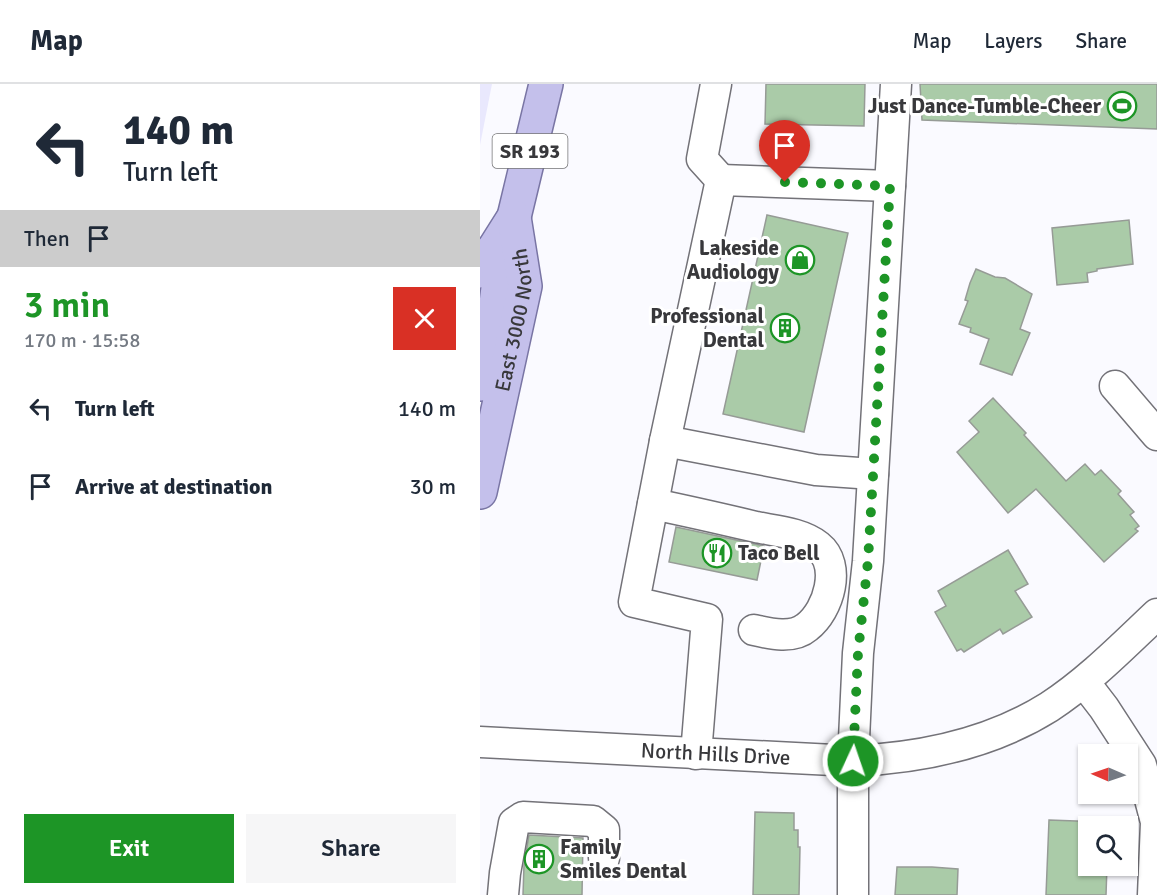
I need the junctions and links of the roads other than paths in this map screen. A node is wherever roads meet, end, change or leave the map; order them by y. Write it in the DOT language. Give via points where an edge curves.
graph roads {
  1 [pos="546,84"];
  2 [pos="716,84"];
  3 [pos="896,84"];
  4 [pos="722,180"];
  5 [pos="890,186"];
  6 [pos="514,217"];
  7 [pos="487,260"];
  8 [pos="480,384"];
  9 [pos="1115,386"];
  10 [pos="1157,435"];
  11 [pos="665,441"];
  12 [pos="873,474"];
  13 [pos="480,492"];
  14 [pos="653,504"];
  15 [pos="1157,614"];
  16 [pos="754,630"];
  17 [pos="1084,682"];
  18 [pos="480,742"];
  19 [pos="696,754"];
  20 [pos="853,761"];
  21 [pos="604,858"];
  22 [pos="503,895"];
  23 [pos="853,895"];
  24 [pos="1153,895"];
  1 -- 6 [label="main road, East 3000 North / SR 193"];
  2 -- 4 [label="street" via="702,159"];
  3 -- 5 [label="street"];
  4 -- 5 [label="street"];
  4 -- 11 [label="street"];
  5 -- 12 [label="street"];
  6 -- 7 [label="main road, East 3000 North / SR 193"];
  6 -- 13 [label="main road, East 3000 North / SR 193" via="525,286"];
  7 -- 8 [label="main road" via="500,273"];
  9 -- 10 [label="street"];
  11 -- 12 [label="street" via="816,470"];
  11 -- 14 [label="street"];
  12 -- 20 [label="street"];
  14 -- 16 [label="street" via="795,535 818,546 830,560 827,595 819,614 806,628 786,635"];
  14 -- 19 [label="street" via="634,602 707,618"];
  15 -- 17 [label="street, North Hills Drive"];
  17 -- 20 [label="street, North Hills Drive" via="1049,707 975,741 896,759"];
  17 -- 24 [label="street" via="1141,765 1156,822"];
  18 -- 19 [label="street, North Hills Drive"];
  19 -- 20 [label="street, North Hills Drive"];
  20 -- 23 [label="street"];
  21 -- 22 [label="street" via="604,830 593,821 523,817 514,823"];
}
